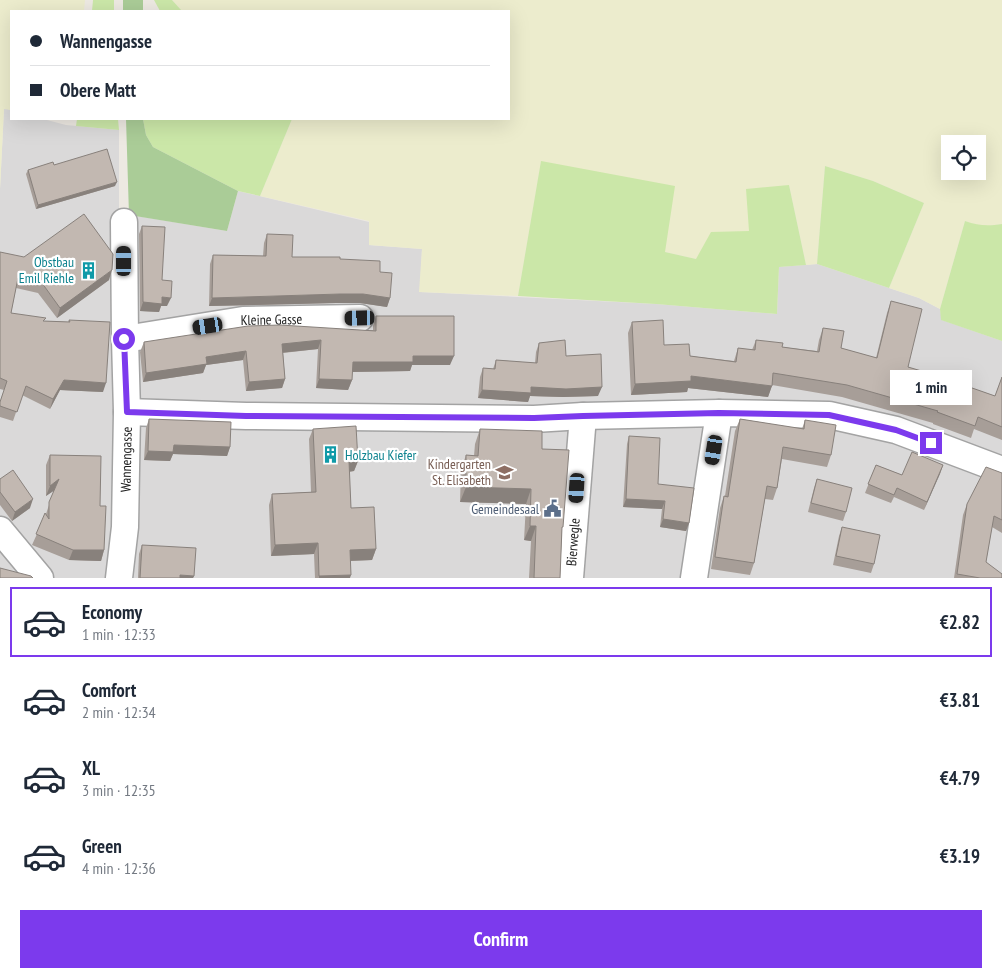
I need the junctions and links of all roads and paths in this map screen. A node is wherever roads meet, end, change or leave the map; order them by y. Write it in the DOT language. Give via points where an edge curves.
graph roads {
  1 [pos="124,222"];
  2 [pos="360,318"];
  3 [pos="124,339"];
  4 [pos="127,412"];
  5 [pos="719,413"];
  6 [pos="583,416"];
  7 [pos="1002,470"];
  8 [pos="0,530"];
  9 [pos="40,578"];
  10 [pos="120,578"];
  11 [pos="570,578"];
  12 [pos="694,578"];
  1 -- 3 [label="street, Wannengasse"];
  2 -- 3 [label="street, Kleine Gasse" via="243,320"];
  3 -- 4 [label="street, Wannengasse"];
  4 -- 6 [label="street" via="246,416"];
  4 -- 10 [label="street, Wannengasse" via="125,527"];
  5 -- 6 [label="street"];
  5 -- 7 [label="street" via="829,415 896,430"];
  5 -- 12 [label="street"];
  6 -- 11 [label="street, Bierwegle"];
  8 -- 9 [label="street"];
}
